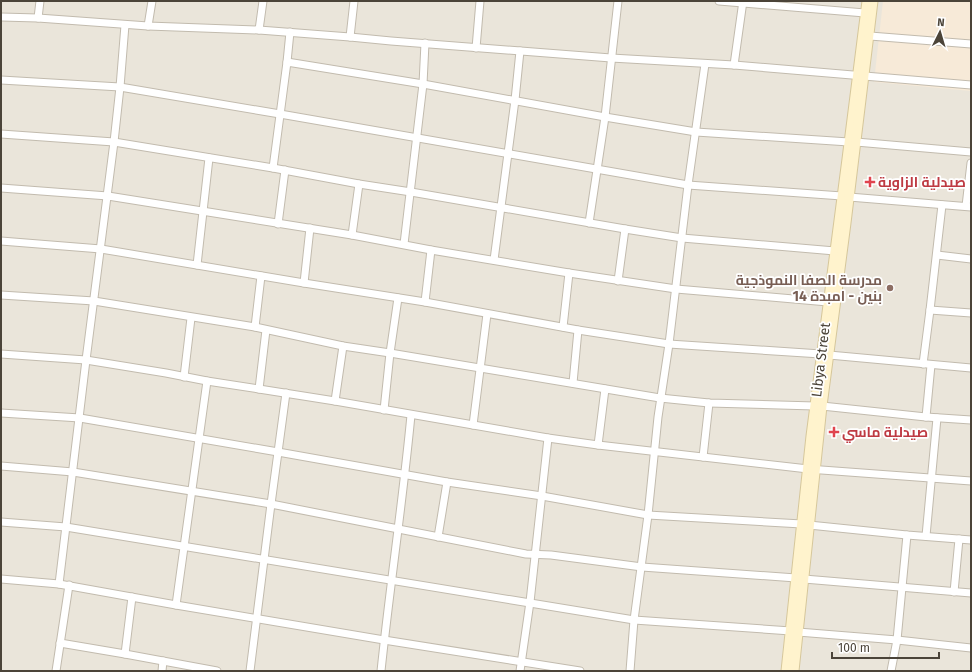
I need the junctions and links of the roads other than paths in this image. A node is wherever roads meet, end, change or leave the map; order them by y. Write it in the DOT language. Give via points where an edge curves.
graph roads {
  1 [pos="40,1"];
  2 [pos="152,1"];
  3 [pos="263,1"];
  4 [pos="354,1"];
  5 [pos="480,1"];
  6 [pos="618,1"];
  7 [pos="719,1"];
  8 [pos="866,1"];
  9 [pos="873,1"];
  10 [pos="742,2"];
  11 [pos="793,4"];
  12 [pos="865,12"];
  13 [pos="1,17"];
  14 [pos="38,18"];
  15 [pos="125,25"];
  16 [pos="148,26"];
  17 [pos="259,30"];
  18 [pos="290,32"];
  19 [pos="350,36"];
  20 [pos="870,36"];
  21 [pos="426,43"];
  22 [pos="971,44"];
  23 [pos="476,48"];
  24 [pos="520,51"];
  25 [pos="611,58"];
  26 [pos="287,62"];
  27 [pos="705,64"];
  28 [pos="734,66"];
  29 [pos="861,76"];
  30 [pos="1,80"];
  31 [pos="423,84"];
  32 [pos="971,85"];
  33 [pos="120,87"];
  34 [pos="515,100"];
  35 [pos="280,114"];
  36 [pos="605,117"];
  37 [pos="696,132"];
  38 [pos="1,134"];
  39 [pos="417,138"];
  40 [pos="114,142"];
  41 [pos="853,142"];
  42 [pos="971,152"];
  43 [pos="509,154"];
  44 [pos="209,158"];
  45 [pos="971,163"];
  46 [pos="273,168"];
  47 [pos="598,169"];
  48 [pos="284,170"];
  49 [pos="359,184"];
  50 [pos="688,185"];
  51 [pos="1,188"];
  52 [pos="411,192"];
  53 [pos="108,196"];
  54 [pos="846,196"];
  55 [pos="942,205"];
  56 [pos="501,207"];
  57 [pos="968,207"];
  58 [pos="203,211"];
  59 [pos="590,222"];
  60 [pos="278,224"];
  61 [pos="310,228"];
  62 [pos="625,229"];
  63 [pos="352,235"];
  64 [pos="682,238"];
  65 [pos="1,241"];
  66 [pos="404,244"];
  67 [pos="101,249"];
  68 [pos="431,250"];
  69 [pos="835,251"];
  70 [pos="937,255"];
  71 [pos="971,259"];
  72 [pos="494,260"];
  73 [pos="197,265"];
  74 [pos="569,273"];
  75 [pos="261,276"];
  76 [pos="618,281"];
  77 [pos="304,283"];
  78 [pos="676,289"];
  79 [pos="1,295"];
  80 [pos="832,296"];
  81 [pos="398,298"];
  82 [pos="94,301"];
  83 [pos="425,302"];
  84 [pos="930,310"];
  85 [pos="488,314"];
  86 [pos="971,314"];
  87 [pos="192,318"];
  88 [pos="563,327"];
  89 [pos="255,328"];
  90 [pos="266,330"];
  91 [pos="578,330"];
  92 [pos="669,344"];
  93 [pos="343,346"];
  94 [pos="390,353"];
  95 [pos="1,354"];
  96 [pos="825,355"];
  97 [pos="86,360"];
  98 [pos="922,364"];
  99 [pos="931,365"];
  100 [pos="480,368"];
  101 [pos="971,368"];
  102 [pos="184,377"];
  103 [pos="207,381"];
  104 [pos="573,383"];
  105 [pos="259,389"];
  106 [pos="605,389"];
  107 [pos="286,393"];
  108 [pos="660,398"];
  109 [pos="335,401"];
  110 [pos="709,403"];
  111 [pos="819,406"];
  112 [pos="384,410"];
  113 [pos="1,413"];
  114 [pos="411,415"];
  115 [pos="926,417"];
  116 [pos="80,418"];
  117 [pos="937,418"];
  118 [pos="971,420"];
  119 [pos="473,425"];
  120 [pos="199,438"];
  121 [pos="548,438"];
  122 [pos="598,445"];
  123 [pos="655,451"];
  124 [pos="278,452"];
  125 [pos="702,457"];
  126 [pos="1,466"];
  127 [pos="812,469"];
  128 [pos="73,472"];
  129 [pos="405,475"];
  130 [pos="930,478"];
  131 [pos="971,481"];
  132 [pos="447,482"];
  133 [pos="192,491"];
  134 [pos="542,496"];
  135 [pos="271,504"];
  136 [pos="648,515"];
  137 [pos="1,522"];
  138 [pos="806,525"];
  139 [pos="66,527"];
  140 [pos="398,528"];
  141 [pos="907,535"];
  142 [pos="926,536"];
  143 [pos="438,537"];
  144 [pos="959,539"];
  145 [pos="971,540"];
  146 [pos="184,546"];
  147 [pos="535,554"];
  148 [pos="264,559"];
  149 [pos="642,567"];
  150 [pos="800,578"];
  151 [pos="1,579"];
  152 [pos="392,580"];
  153 [pos="1,583"];
  154 [pos="59,584"];
  155 [pos="69,585"];
  156 [pos="902,588"];
  157 [pos="954,592"];
  158 [pos="971,593"];
  159 [pos="132,597"];
  160 [pos="530,602"];
  161 [pos="176,605"];
  162 [pos="257,618"];
  163 [pos="634,620"];
  164 [pos="794,631"];
  165 [pos="384,640"];
  166 [pos="897,640"];
  167 [pos="60,643"];
  168 [pos="971,648"];
  169 [pos="125,654"];
  170 [pos="163,661"];
  171 [pos="521,662"];
  172 [pos="56,671"];
  173 [pos="162,671"];
  174 [pos="217,671"];
  175 [pos="250,671"];
  176 [pos="381,671"];
  177 [pos="520,671"];
  178 [pos="580,671"];
  179 [pos="630,671"];
  180 [pos="786,671"];
  181 [pos="794,671"];
  182 [pos="892,671"];
  1 -- 14 [label="street"];
  2 -- 16 [label="street"];
  3 -- 17 [label="street"];
  4 -- 19 [label="street"];
  5 -- 23 [label="street"];
  6 -- 25 [label="street"];
  7 -- 10 [label="street"];
  8 -- 12 [label="main road, Libya Street"];
  9 -- 20 [label="main road, Libya Street"];
  10 -- 11 [label="street"];
  10 -- 28 [label="street"];
  11 -- 12 [label="street"];
  12 -- 29 [label="main road, Libya Street"];
  13 -- 14 [label="street"];
  14 -- 15 [label="street"];
  15 -- 16 [label="street"];
  15 -- 33 [label="street"];
  16 -- 17 [label="street"];
  17 -- 18 [label="street"];
  18 -- 19 [label="street"];
  18 -- 26 [label="street"];
  19 -- 21 [label="street"];
  20 -- 22 [label="street"];
  20 -- 29 [label="main road, Libya Street"];
  21 -- 23 [label="street"];
  21 -- 31 [label="street"];
  23 -- 24 [label="street"];
  24 -- 25 [label="street"];
  24 -- 34 [label="street"];
  25 -- 27 [label="street"];
  25 -- 36 [label="street"];
  26 -- 31 [label="street"];
  26 -- 35 [label="street"];
  27 -- 28 [label="street"];
  27 -- 37 [label="street"];
  28 -- 29 [label="street"];
  29 -- 32 [label="street"];
  29 -- 41 [label="main road, Libya Street"];
  30 -- 33 [label="street"];
  31 -- 34 [label="street"];
  31 -- 39 [label="street"];
  33 -- 35 [label="street"];
  33 -- 40 [label="street"];
  34 -- 36 [label="street"];
  34 -- 43 [label="street"];
  35 -- 39 [label="street"];
  35 -- 46 [label="street"];
  36 -- 37 [label="street"];
  36 -- 47 [label="street"];
  37 -- 41 [label="street"];
  37 -- 50 [label="street"];
  38 -- 40 [label="street"];
  39 -- 43 [label="street"];
  39 -- 52 [label="street"];
  40 -- 44 [label="street"];
  40 -- 53 [label="street"];
  41 -- 42 [label="street"];
  41 -- 54 [label="main road, Libya Street"];
  43 -- 47 [label="street"];
  43 -- 56 [label="street"];
  44 -- 46 [label="street"];
  44 -- 58 [label="street"];
  45 -- 57 [label="street"];
  46 -- 48 [label="street"];
  47 -- 50 [label="street"];
  47 -- 59 [label="street"];
  48 -- 49 [label="street"];
  48 -- 60 [label="street"];
  49 -- 52 [label="street"];
  49 -- 63 [label="street"];
  50 -- 54 [label="street"];
  50 -- 64 [label="street"];
  51 -- 53 [label="street"];
  52 -- 56 [label="street"];
  52 -- 66 [label="street"];
  53 -- 58 [label="street"];
  53 -- 67 [label="street"];
  54 -- 55 [label="street"];
  54 -- 69 [label="main road, Libya Street"];
  54 -- 80 [label="main road, Libya Street"];
  55 -- 57 [label="street"];
  55 -- 70 [label="street"];
  56 -- 59 [label="street"];
  56 -- 72 [label="street"];
  58 -- 60 [label="street"];
  58 -- 73 [label="street"];
  59 -- 62 [label="street"];
  60 -- 61 [label="street"];
  61 -- 63 [label="street"];
  61 -- 77 [label="street"];
  62 -- 64 [label="street"];
  62 -- 76 [label="street"];
  63 -- 66 [label="street"];
  64 -- 69 [label="street"];
  64 -- 78 [label="street"];
  65 -- 67 [label="street"];
  66 -- 68 [label="street"];
  67 -- 73 [label="street"];
  67 -- 82 [label="street"];
  68 -- 72 [label="street"];
  68 -- 83 [label="street"];
  69 -- 80 [label="main road, Libya Street"];
  70 -- 71 [label="street"];
  70 -- 84 [label="street"];
  72 -- 74 [label="street"];
  73 -- 75 [label="street"];
  74 -- 76 [label="street"];
  74 -- 88 [label="street"];
  75 -- 77 [label="street"];
  75 -- 89 [label="street"];
  76 -- 78 [label="street"];
  77 -- 81 [label="street"];
  78 -- 80 [label="street"];
  78 -- 92 [label="street"];
  79 -- 82 [label="street"];
  80 -- 96 [label="main road, Libya Street"];
  81 -- 83 [label="street"];
  81 -- 94 [label="street"];
  82 -- 87 [label="street"];
  82 -- 97 [label="street"];
  83 -- 85 [label="street"];
  84 -- 86 [label="street"];
  84 -- 98 [label="street"];
  85 -- 88 [label="street"];
  85 -- 100 [label="street"];
  87 -- 89 [label="street"];
  87 -- 102 [label="street"];
  88 -- 91 [label="street"];
  89 -- 90 [label="street"];
  90 -- 93 [label="street"];
  90 -- 105 [label="street"];
  91 -- 92 [label="street"];
  91 -- 104 [label="street"];
  92 -- 96 [label="street"];
  92 -- 108 [label="street"];
  93 -- 94 [label="street"];
  93 -- 109 [label="street"];
  94 -- 100 [label="street"];
  94 -- 112 [label="street"];
  95 -- 97 [label="street"];
  96 -- 98 [label="street"];
  96 -- 111 [label="main road, Libya Street"];
  97 -- 102 [label="street"];
  97 -- 116 [label="street"];
  98 -- 99 [label="street"];
  99 -- 101 [label="street"];
  99 -- 115 [label="street"];
  100 -- 104 [label="street"];
  100 -- 119 [label="street"];
  102 -- 103 [label="street"];
  103 -- 105 [label="street"];
  103 -- 120 [label="street"];
  104 -- 106 [label="street"];
  105 -- 107 [label="street"];
  106 -- 108 [label="street"];
  106 -- 122 [label="street"];
  107 -- 109 [label="street"];
  107 -- 124 [label="street"];
  108 -- 110 [label="street"];
  108 -- 123 [label="street"];
  109 -- 112 [label="street"];
  110 -- 111 [label="street"];
  110 -- 125 [label="street"];
  111 -- 115 [label="street"];
  111 -- 127 [label="main road, Libya Street"];
  112 -- 114 [label="street"];
  113 -- 116 [label="street"];
  114 -- 119 [label="street"];
  114 -- 129 [label="street"];
  115 -- 117 [label="street"];
  116 -- 120 [label="street"];
  116 -- 128 [label="street"];
  117 -- 118 [label="street"];
  117 -- 130 [label="street"];
  119 -- 121 [label="street"];
  120 -- 124 [label="street"];
  120 -- 133 [label="street"];
  121 -- 122 [label="street"];
  121 -- 134 [label="street"];
  122 -- 123 [label="street"];
  123 -- 125 [label="street"];
  123 -- 136 [label="street"];
  124 -- 129 [label="street"];
  124 -- 135 [label="street"];
  125 -- 127 [label="street"];
  126 -- 128 [label="street"];
  127 -- 130 [label="street"];
  127 -- 138 [label="main road, Libya Street"];
  128 -- 133 [label="street"];
  128 -- 139 [label="street"];
  129 -- 132 [label="street"];
  129 -- 140 [label="street"];
  130 -- 131 [label="street"];
  130 -- 142 [label="street"];
  132 -- 134 [label="street"];
  132 -- 143 [label="street"];
  133 -- 135 [label="street"];
  133 -- 146 [label="street"];
  134 -- 136 [label="street"];
  134 -- 147 [label="street"];
  135 -- 140 [label="street"];
  135 -- 148 [label="street"];
  136 -- 138 [label="street"];
  136 -- 149 [label="street"];
  137 -- 139 [label="street"];
  138 -- 141 [label="street"];
  138 -- 150 [label="main road, Libya Street"];
  139 -- 146 [label="street"];
  139 -- 154 [label="street"];
  140 -- 143 [label="street"];
  140 -- 152 [label="street"];
  141 -- 142 [label="street"];
  141 -- 156 [label="street"];
  142 -- 144 [label="street"];
  143 -- 147 [label="street"];
  144 -- 145 [label="street"];
  144 -- 157 [label="street"];
  146 -- 148 [label="street"];
  146 -- 161 [label="street"];
  147 -- 149 [label="street"];
  147 -- 160 [label="street"];
  148 -- 152 [label="street"];
  148 -- 162 [label="street"];
  149 -- 150 [label="street"];
  149 -- 163 [label="street"];
  150 -- 156 [label="street"];
  150 -- 164 [label="main road, Libya Street"];
  151 -- 153 [label="street"];
  151 -- 154 [label="street"];
  152 -- 160 [label="street"];
  152 -- 165 [label="street"];
  154 -- 155 [label="street"];
  155 -- 159 [label="street"];
  155 -- 167 [label="street"];
  156 -- 157 [label="street"];
  156 -- 166 [label="street"];
  157 -- 158 [label="street"];
  159 -- 161 [label="street"];
  159 -- 169 [label="street"];
  160 -- 163 [label="street"];
  160 -- 171 [label="street"];
  161 -- 162 [label="street"];
  162 -- 165 [label="street"];
  162 -- 175 [label="street"];
  163 -- 164 [label="street"];
  163 -- 179 [label="street"];
  164 -- 166 [label="street"];
  164 -- 180 [label="main road, Libya Street"];
  164 -- 181 [label="main road, Libya Street"];
  165 -- 171 [label="street"];
  165 -- 176 [label="street"];
  166 -- 168 [label="street"];
  166 -- 182 [label="street"];
  167 -- 169 [label="street"];
  167 -- 172 [label="street"];
  169 -- 170 [label="street"];
  170 -- 173 [label="street"];
  170 -- 174 [label="street"];
  171 -- 177 [label="street"];
  171 -- 178 [label="street"];
}
